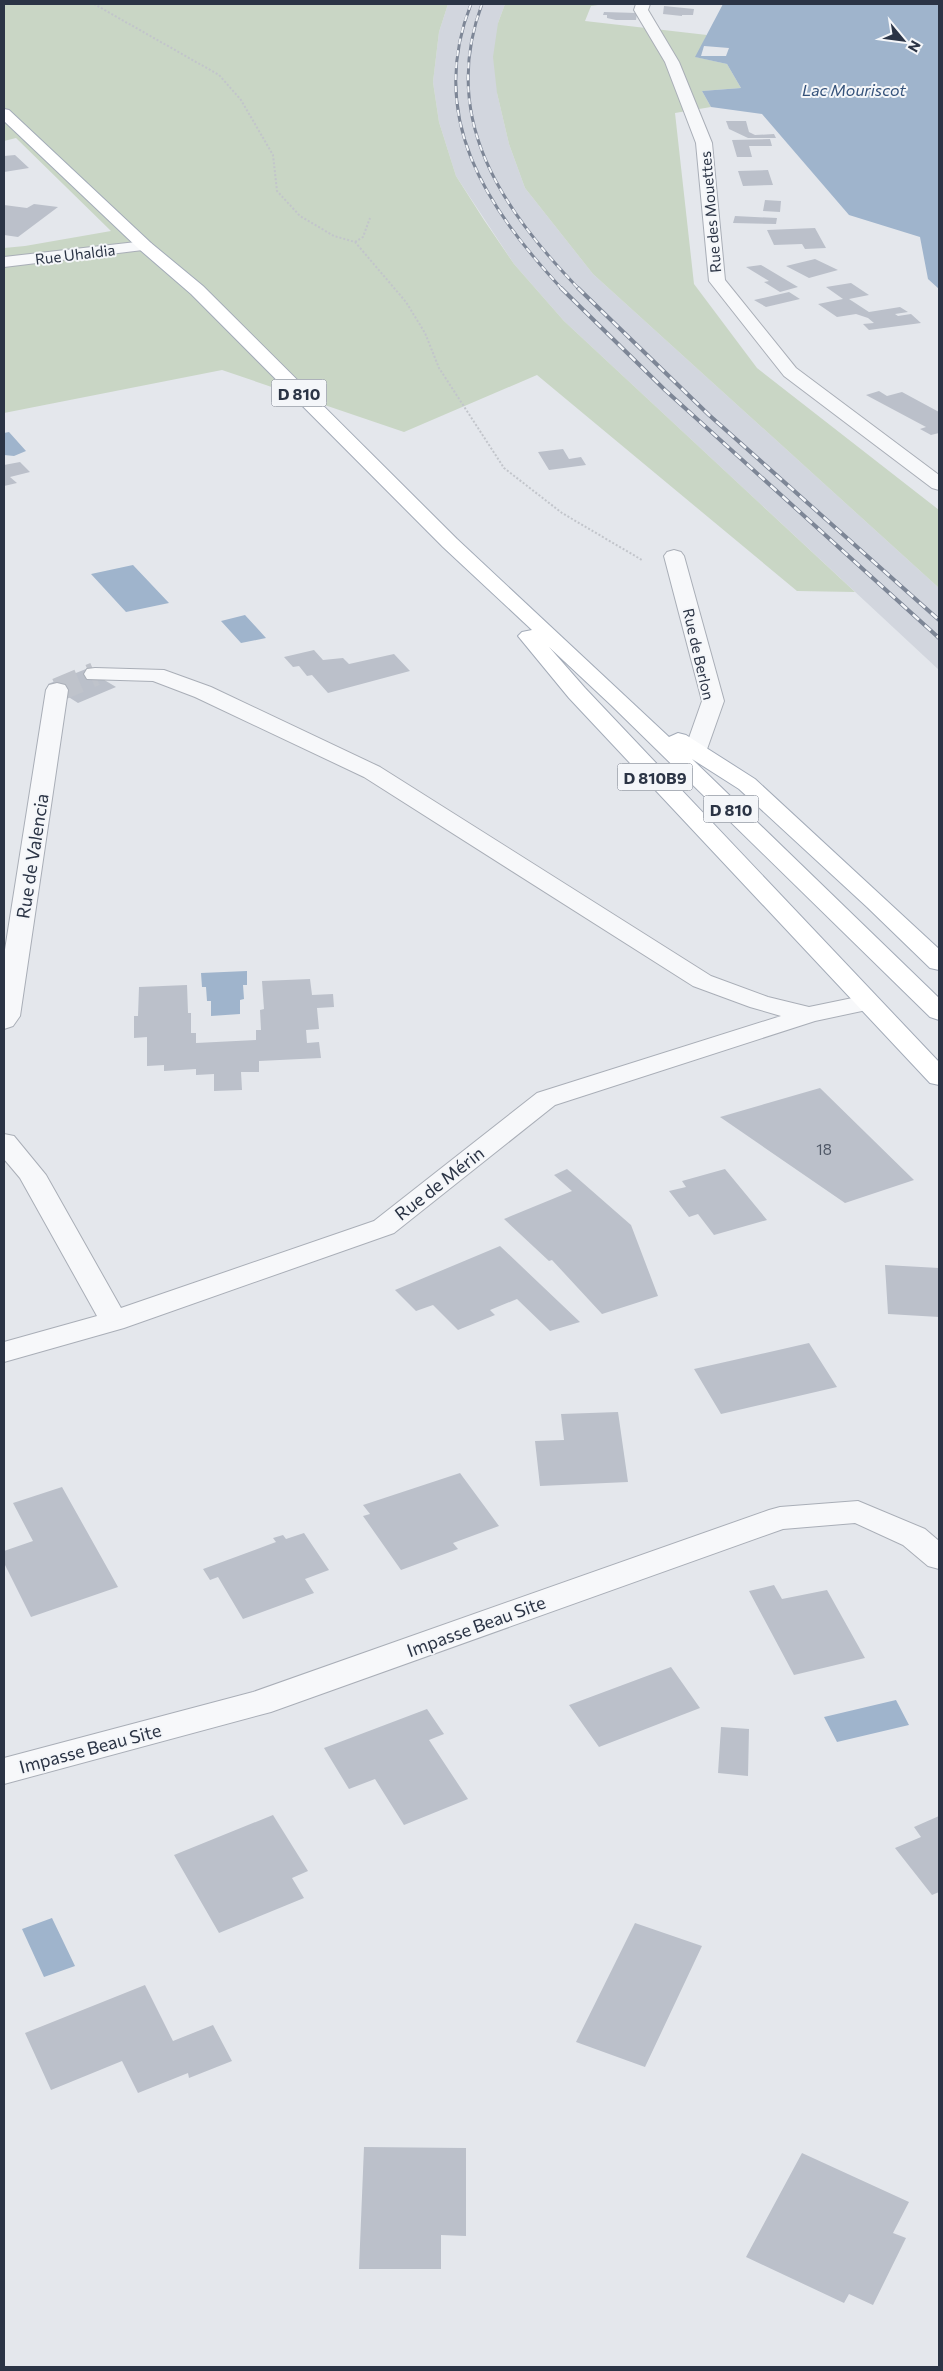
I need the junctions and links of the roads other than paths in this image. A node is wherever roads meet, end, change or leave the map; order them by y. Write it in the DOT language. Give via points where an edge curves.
graph roads {
  1 [pos="643,4"];
  2 [pos="4,113"];
  3 [pos="145,246"];
  4 [pos="4,262"];
  5 [pos="939,484"];
  6 [pos="450,542"];
  7 [pos="674,556"];
  8 [pos="95,674"];
  9 [pos="57,690"];
  10 [pos="619,700"];
  11 [pos="695,752"];
  12 [pos="939,963"];
  13 [pos="866,1004"];
  14 [pos="939,1012"];
  15 [pos="809,1015"];
  16 [pos="4,1021"];
  17 [pos="939,1077"];
  18 [pos="4,1142"];
  19 [pos="114,1321"];
  20 [pos="4,1352"];
  21 [pos="939,1558"];
  22 [pos="4,1771"];
  1 -- 5 [label="street, Rue des Mouettes" via="641,10 672,62 704,143 717,281 790,372"];
  2 -- 3 [label="main road, D 810"];
  3 -- 4 [label="street, Rue Uhaldia"];
  3 -- 6 [label="main road, D 810" via="197,290"];
  6 -- 10 [label="main road, D 810"];
  6 -- 13 [label="main road, D 810B9" via="577,693"];
  7 -- 11 [label="street, Rue de Berlon" via="713,701"];
  8 -- 15 [label="street" via="156,675 203,692 363,768 702,981 759,1002"];
  9 -- 16 [label="street, Rue de Valencia"];
  10 -- 11 [label="main road"];
  10 -- 14 [label="main road, D 810"];
  11 -- 12 [label="main road" via="747,784"];
  13 -- 15 [label="street, Rue de Mérin"];
  13 -- 17 [label="main road, D 810B9"];
  15 -- 19 [label="street, Rue de Mérin" via="546,1099 384,1227"];
  18 -- 19 [label="street" via="32,1175"];
  19 -- 20 [label="street, Rue de Mérin"];
  21 -- 22 [label="street, Impasse Beau Site" via="914,1538 858,1512 780,1518 260,1703"];
}
